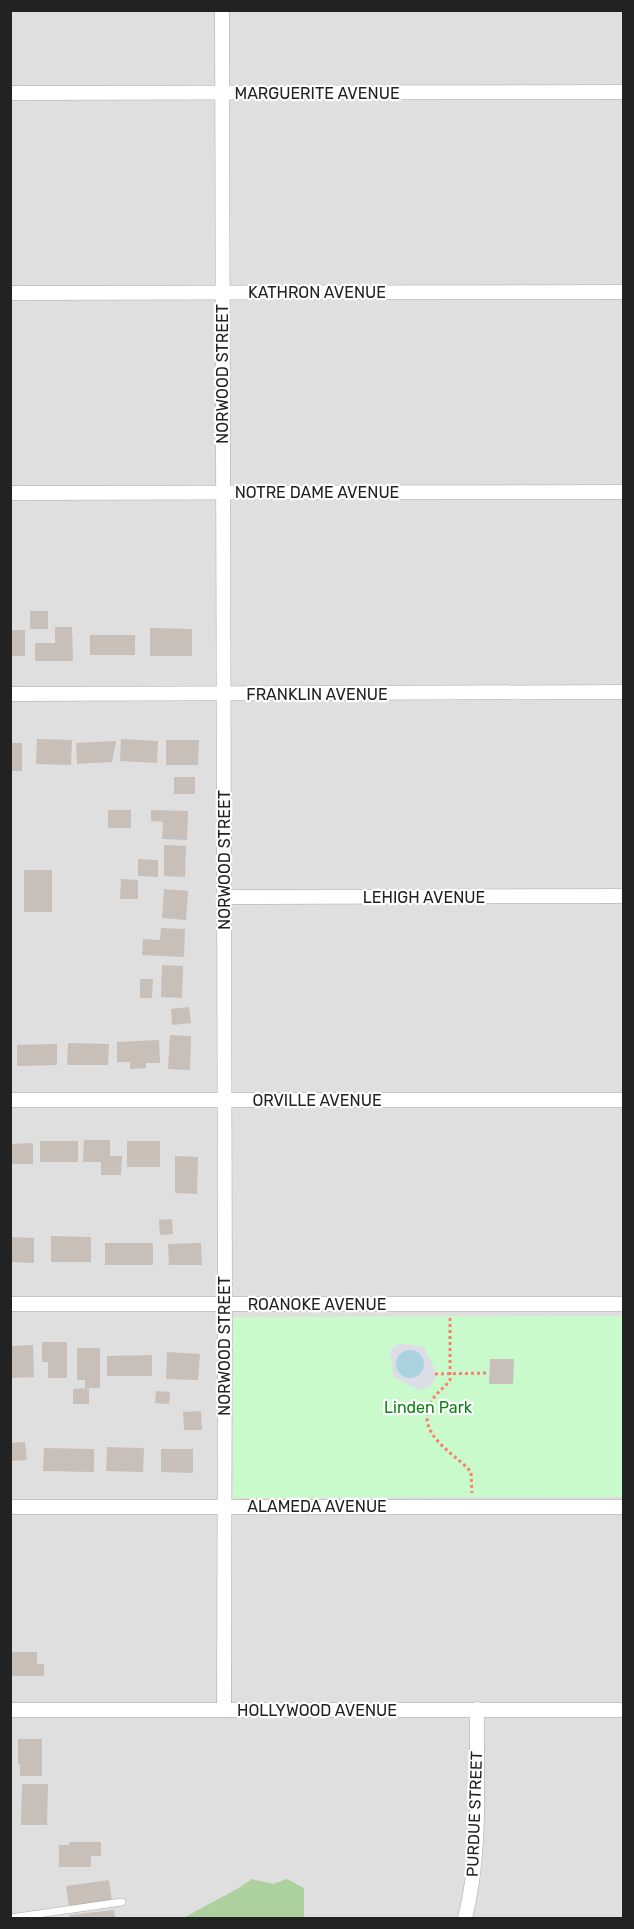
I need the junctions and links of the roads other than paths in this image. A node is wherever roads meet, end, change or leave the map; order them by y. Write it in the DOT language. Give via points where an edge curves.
graph roads {
  1 [pos="222,10"];
  2 [pos="624,92"];
  3 [pos="10,93"];
  4 [pos="223,93"];
  5 [pos="222,292"];
  6 [pos="624,292"];
  7 [pos="10,293"];
  8 [pos="222,492"];
  9 [pos="624,492"];
  10 [pos="10,493"];
  11 [pos="624,692"];
  12 [pos="10,694"];
  13 [pos="223,694"];
  14 [pos="624,896"];
  15 [pos="224,897"];
  16 [pos="10,1100"];
  17 [pos="223,1100"];
  18 [pos="624,1100"];
  19 [pos="624,1304"];
  20 [pos="10,1305"];
  21 [pos="225,1305"];
  22 [pos="223,1506"];
  23 [pos="10,1507"];
  24 [pos="624,1507"];
  25 [pos="477,1709"];
  26 [pos="10,1710"];
  27 [pos="224,1710"];
  28 [pos="624,1710"];
  29 [pos="122,1902"];
  30 [pos="10,1918"];
  31 [pos="465,1918"];
  1 -- 4 [label="street, NORWOOD STREET"];
  2 -- 4 [label="street, MARGUERITE AVENUE"];
  3 -- 4 [label="street, MARGUERITE AVENUE"];
  4 -- 5 [label="street, NORWOOD STREET"];
  5 -- 6 [label="street, KATHRON AVENUE"];
  5 -- 7 [label="street, KATHRON AVENUE"];
  5 -- 8 [label="street, NORWOOD STREET"];
  8 -- 9 [label="street, NOTRE DAME AVENUE"];
  8 -- 10 [label="street, NOTRE DAME AVENUE"];
  8 -- 13 [label="street, NORWOOD STREET"];
  11 -- 13 [label="street, FRANKLIN AVENUE"];
  12 -- 13 [label="street, FRANKLIN AVENUE"];
  13 -- 15 [label="street, NORWOOD STREET"];
  14 -- 15 [label="street, LEHIGH AVENUE"];
  15 -- 17 [label="street, NORWOOD STREET"];
  16 -- 17 [label="street, ORVILLE AVENUE"];
  17 -- 18 [label="street, ORVILLE AVENUE"];
  17 -- 21 [label="street, NORWOOD STREET"];
  19 -- 21 [label="street, ROANOKE AVENUE"];
  20 -- 21 [label="street, ROANOKE AVENUE"];
  21 -- 22 [label="street, NORWOOD STREET"];
  22 -- 23 [label="street, ALAMEDA AVENUE"];
  22 -- 24 [label="street, ALAMEDA AVENUE"];
  22 -- 27 [label="street, NORWOOD STREET"];
  25 -- 27 [label="street, HOLLYWOOD AVENUE"];
  25 -- 28 [label="street, HOLLYWOOD AVENUE"];
  25 -- 31 [label="street, PURDUE STREET" via="476,1847"];
  26 -- 27 [label="street, HOLLYWOOD AVENUE"];
  29 -- 30 [label="lane"];
}
